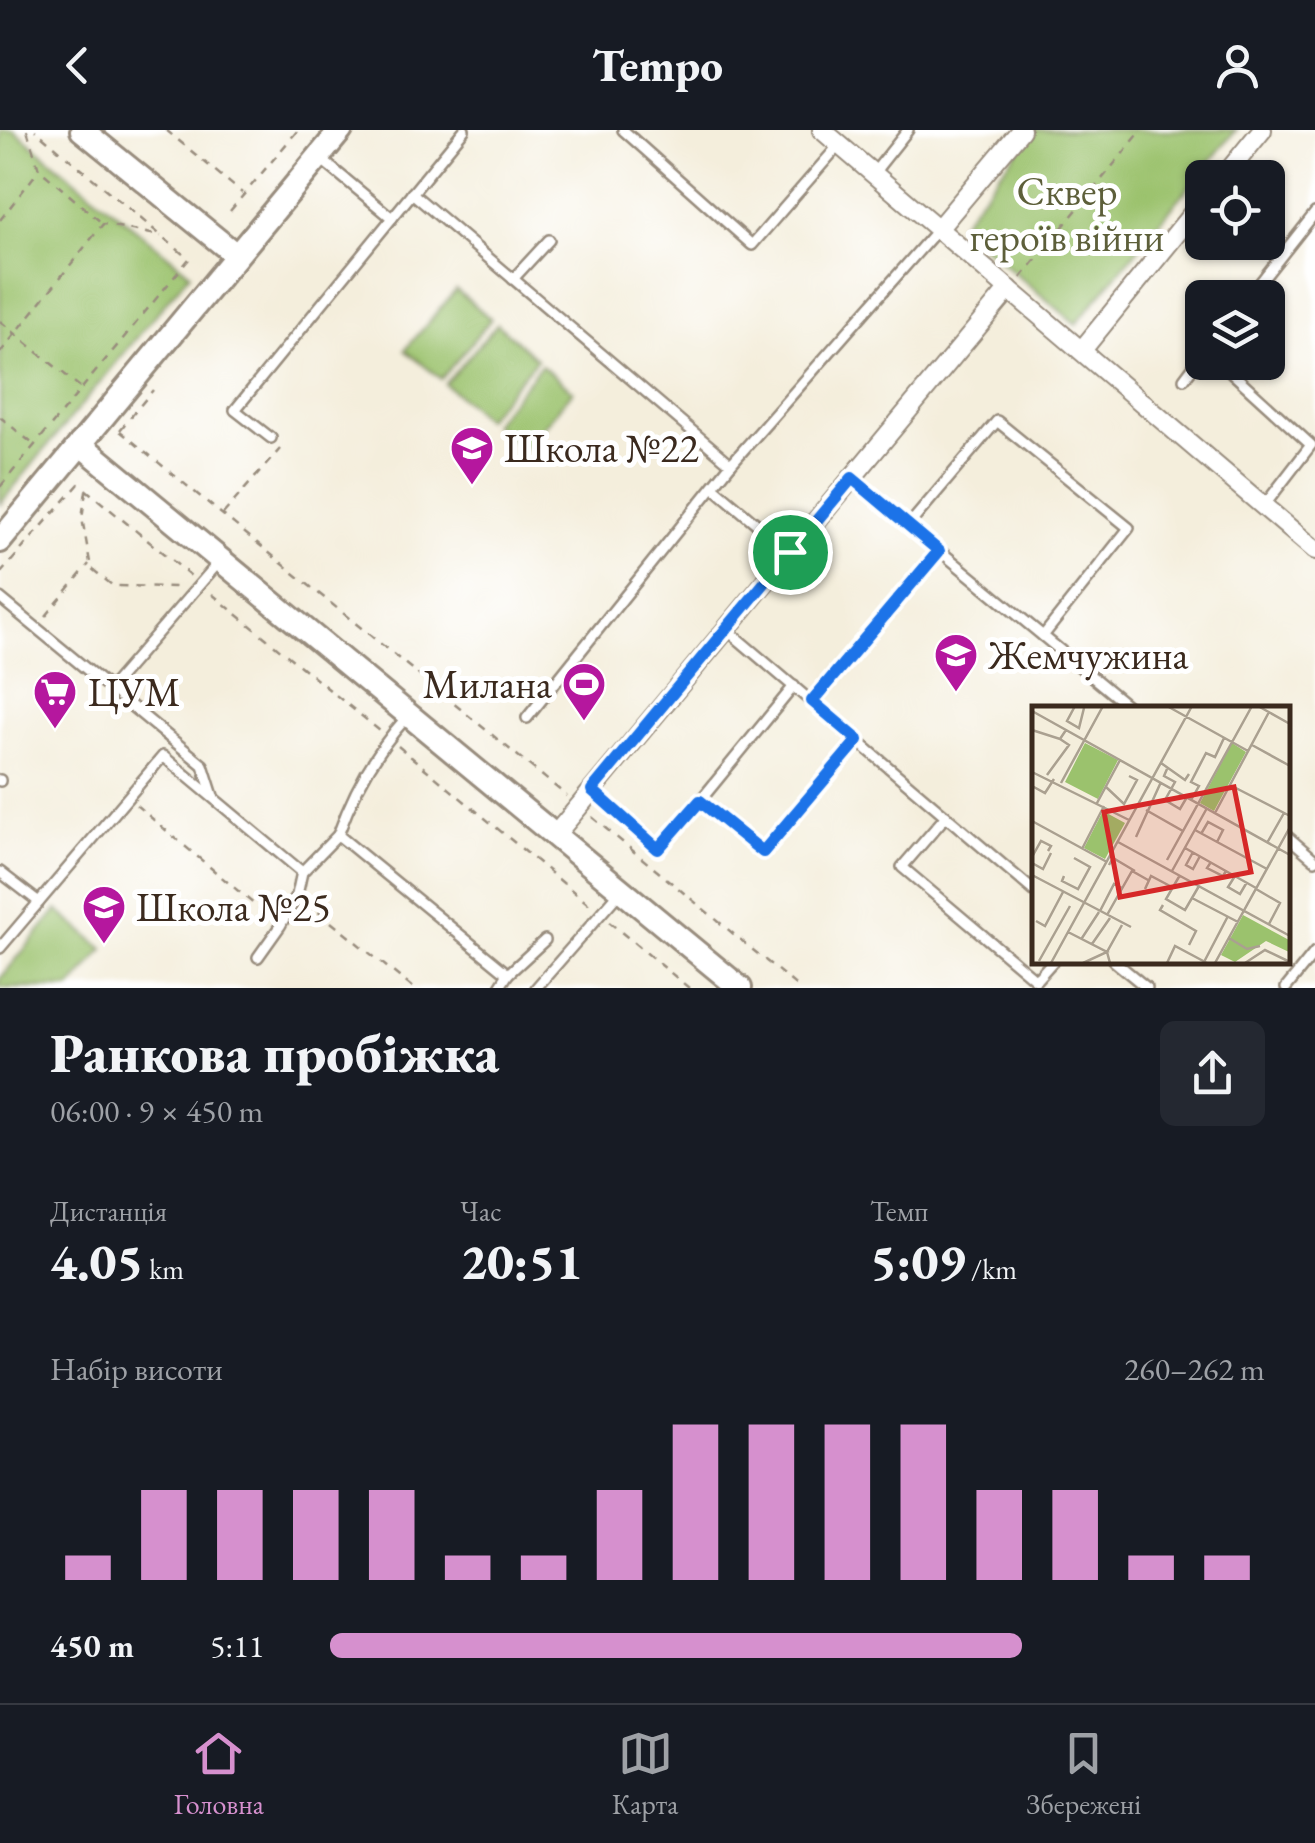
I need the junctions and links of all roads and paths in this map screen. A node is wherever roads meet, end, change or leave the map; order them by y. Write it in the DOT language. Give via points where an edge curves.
graph roads {
  1 [pos="27,130"];
  2 [pos="36,130"];
  3 [pos="82,130"];
  4 [pos="166,130"];
  5 [pos="298,130"];
  6 [pos="342,130"];
  7 [pos="464,130"];
  8 [pos="623,130"];
  9 [pos="822,130"];
  10 [pos="908,130"];
  11 [pos="1020,130"];
  12 [pos="1142,130"];
  13 [pos="1262,130"];
  14 [pos="839,144"];
  15 [pos="319,157"];
  16 [pos="1238,160"];
  17 [pos="39,170"];
  18 [pos="873,174"];
  19 [pos="412,193"];
  20 [pos="244,194"];
  21 [pos="230,211"];
  22 [pos="1315,213"];
  23 [pos="392,218"];
  24 [pos="0,220"];
  25 [pos="1185,223"];
  26 [pos="104,224"];
  27 [pos="938,230"];
  28 [pos="162,236"];
  29 [pos="550,240"];
  30 [pos="236,256"];
  31 [pos="513,279"];
  32 [pos="1262,280"];
  33 [pos="1010,290"];
  34 [pos="0,321"];
  35 [pos="16,333"];
  36 [pos="1082,350"];
  37 [pos="0,353"];
  38 [pos="1240,380"];
  39 [pos="82,388"];
  40 [pos="0,417"];
  41 [pos="120,431"];
  42 [pos="270,438"];
  43 [pos="80,444"];
  44 [pos="34,445"];
  45 [pos="732,464"];
  46 [pos="852,478"];
  47 [pos="0,487"];
  48 [pos="713,487"];
  49 [pos="86,489"];
  50 [pos="1264,506"];
  51 [pos="222,515"];
  52 [pos="909,526"];
  53 [pos="0,541"];
  54 [pos="1315,550"];
  55 [pos="939,551"];
  56 [pos="790,552"];
  57 [pos="221,560"];
  58 [pos="90,563"];
  59 [pos="0,574"];
  60 [pos="198,586"];
  61 [pos="0,598"];
  62 [pos="37,627"];
  63 [pos="726,629"];
  64 [pos="1043,636"];
  65 [pos="794,686"];
  66 [pos="110,688"];
  67 [pos="812,701"];
  68 [pos="1128,706"];
  69 [pos="410,714"];
  70 [pos="527,718"];
  71 [pos="388,738"];
  72 [pos="858,740"];
  73 [pos="592,790"];
  74 [pos="127,798"];
  75 [pos="214,798"];
  76 [pos="700,801"];
  77 [pos="579,806"];
  78 [pos="946,816"];
  79 [pos="556,834"];
  80 [pos="338,836"];
  81 [pos="1290,839"];
  82 [pos="1315,860"];
  83 [pos="0,872"];
  84 [pos="302,872"];
  85 [pos="1032,889"];
  86 [pos="622,890"];
  87 [pos="297,895"];
  88 [pos="39,902"];
  89 [pos="600,914"];
  90 [pos="280,926"];
  91 [pos="545,940"];
  92 [pos="0,948"];
  93 [pos="1315,952"];
  94 [pos="258,957"];
  95 [pos="1050,963"];
  96 [pos="1117,963"];
  97 [pos="508,974"];
  98 [pos="413,988"];
  99 [pos="499,988"];
  100 [pos="536,988"];
  101 [pos="689,988"];
  102 [pos="740,988"];
  103 [pos="799,988"];
  104 [pos="1146,988"];
  105 [pos="1286,988"];
  1 -- 17 [label="path"];
  2 -- 28 [label="path"];
  3 -- 30 [label="street"];
  4 -- 20 [label="path"];
  5 -- 20 [label="path"];
  6 -- 15 [label="street"];
  7 -- 19 [label="lane"];
  8 -- 14 [label="lane" via="752,245"];
  9 -- 14 [label="street"];
  10 -- 18 [label="lane"];
  11 -- 27 [label="street"];
  12 -- 33 [label="path"];
  13 -- 16 [label="street"];
  14 -- 18 [label="street"];
  15 -- 23 [label="lane"];
  15 -- 30 [label="street"];
  17 -- 24 [label="path"];
  17 -- 26 [label="path"];
  18 -- 27 [label="street"];
  19 -- 23 [label="lane"];
  19 -- 31 [label="lane"];
  20 -- 21 [label="path"];
  22 -- 32 [label="lane"];
  23 -- 42 [label="lane" via="235,410"];
  25 -- 36 [label="street"];
  26 -- 28 [label="path"];
  26 -- 35 [label="path"];
  27 -- 33 [label="street"];
  27 -- 45 [label="lane"];
  28 -- 39 [label="path" via="189,259"];
  29 -- 31 [label="lane"];
  30 -- 43 [label="street"];
  31 -- 45 [label="lane"];
  33 -- 36 [label="street"];
  33 -- 46 [label="street"];
  34 -- 35 [label="path"];
  35 -- 37 [label="path"];
  35 -- 39 [label="path"];
  36 -- 50 [label="street"];
  38 -- 50 [label="lane" via="1311,445"];
  39 -- 44 [label="path"];
  40 -- 44 [label="path"];
  41 -- 51 [label="path"];
  42 -- 51 [label="path" via="281,447"];
  43 -- 53 [label="street"];
  43 -- 57 [label="street"];
  44 -- 47 [label="path"];
  45 -- 48 [label="lane"];
  46 -- 52 [label="lane"];
  46 -- 56 [label="street"];
  48 -- 56 [label="lane"];
  48 -- 70 [label="lane"];
  49 -- 58 [label="path" via="82,518"];
  49 -- 59 [label="path" via="79,484"];
  49 -- 60 [label="path"];
  50 -- 54 [label="street"];
  51 -- 77 [label="path"];
  52 -- 55 [label="lane"];
  52 -- 64 [label="lane" via="997,421 1129,528"];
  55 -- 64 [label="lane"];
  55 -- 67 [label="lane"];
  56 -- 63 [label="street"];
  57 -- 60 [label="lane"];
  57 -- 69 [label="street"];
  58 -- 60 [label="path" via="113,586"];
  58 -- 62 [label="path"];
  60 -- 66 [label="lane"];
  60 -- 71 [label="path"];
  61 -- 62 [label="lane"];
  62 -- 66 [label="lane"];
  63 -- 65 [label="lane"];
  63 -- 73 [label="street"];
  64 -- 68 [label="lane"];
  65 -- 67 [label="lane"];
  65 -- 76 [label="lane"];
  66 -- 75 [label="lane" via="203,765"];
  67 -- 72 [label="lane"];
  69 -- 71 [label="lane"];
  69 -- 79 [label="street"];
  71 -- 80 [label="lane"];
  71 -- 89 [label="path"];
  72 -- 76 [label="lane" via="763,852"];
  72 -- 78 [label="lane"];
  73 -- 76 [label="lane" via="658,849"];
  73 -- 77 [label="street"];
  74 -- 75 [label="lane" via="162,756"];
  74 -- 88 [label="lane"];
  74 -- 90 [label="path"];
  75 -- 84 [label="lane"];
  77 -- 79 [label="street"];
  77 -- 103 [label="path"];
  78 -- 85 [label="lane"];
  78 -- 95 [label="lane" via="902,867 1036,980"];
  79 -- 86 [label="street"];
  80 -- 84 [label="lane"];
  80 -- 97 [label="lane"];
  81 -- 82 [label="lane"];
  83 -- 88 [label="lane"];
  84 -- 87 [label="lane"];
  86 -- 89 [label="lane"];
  86 -- 102 [label="street"];
  87 -- 90 [label="lane"];
  87 -- 98 [label="path"];
  88 -- 92 [label="lane"];
  89 -- 100 [label="lane"];
  89 -- 101 [label="path"];
  90 -- 94 [label="lane"];
  91 -- 97 [label="lane"];
  93 -- 105 [label="lane"];
  96 -- 104 [label="lane"];
  97 -- 99 [label="lane"];
}
